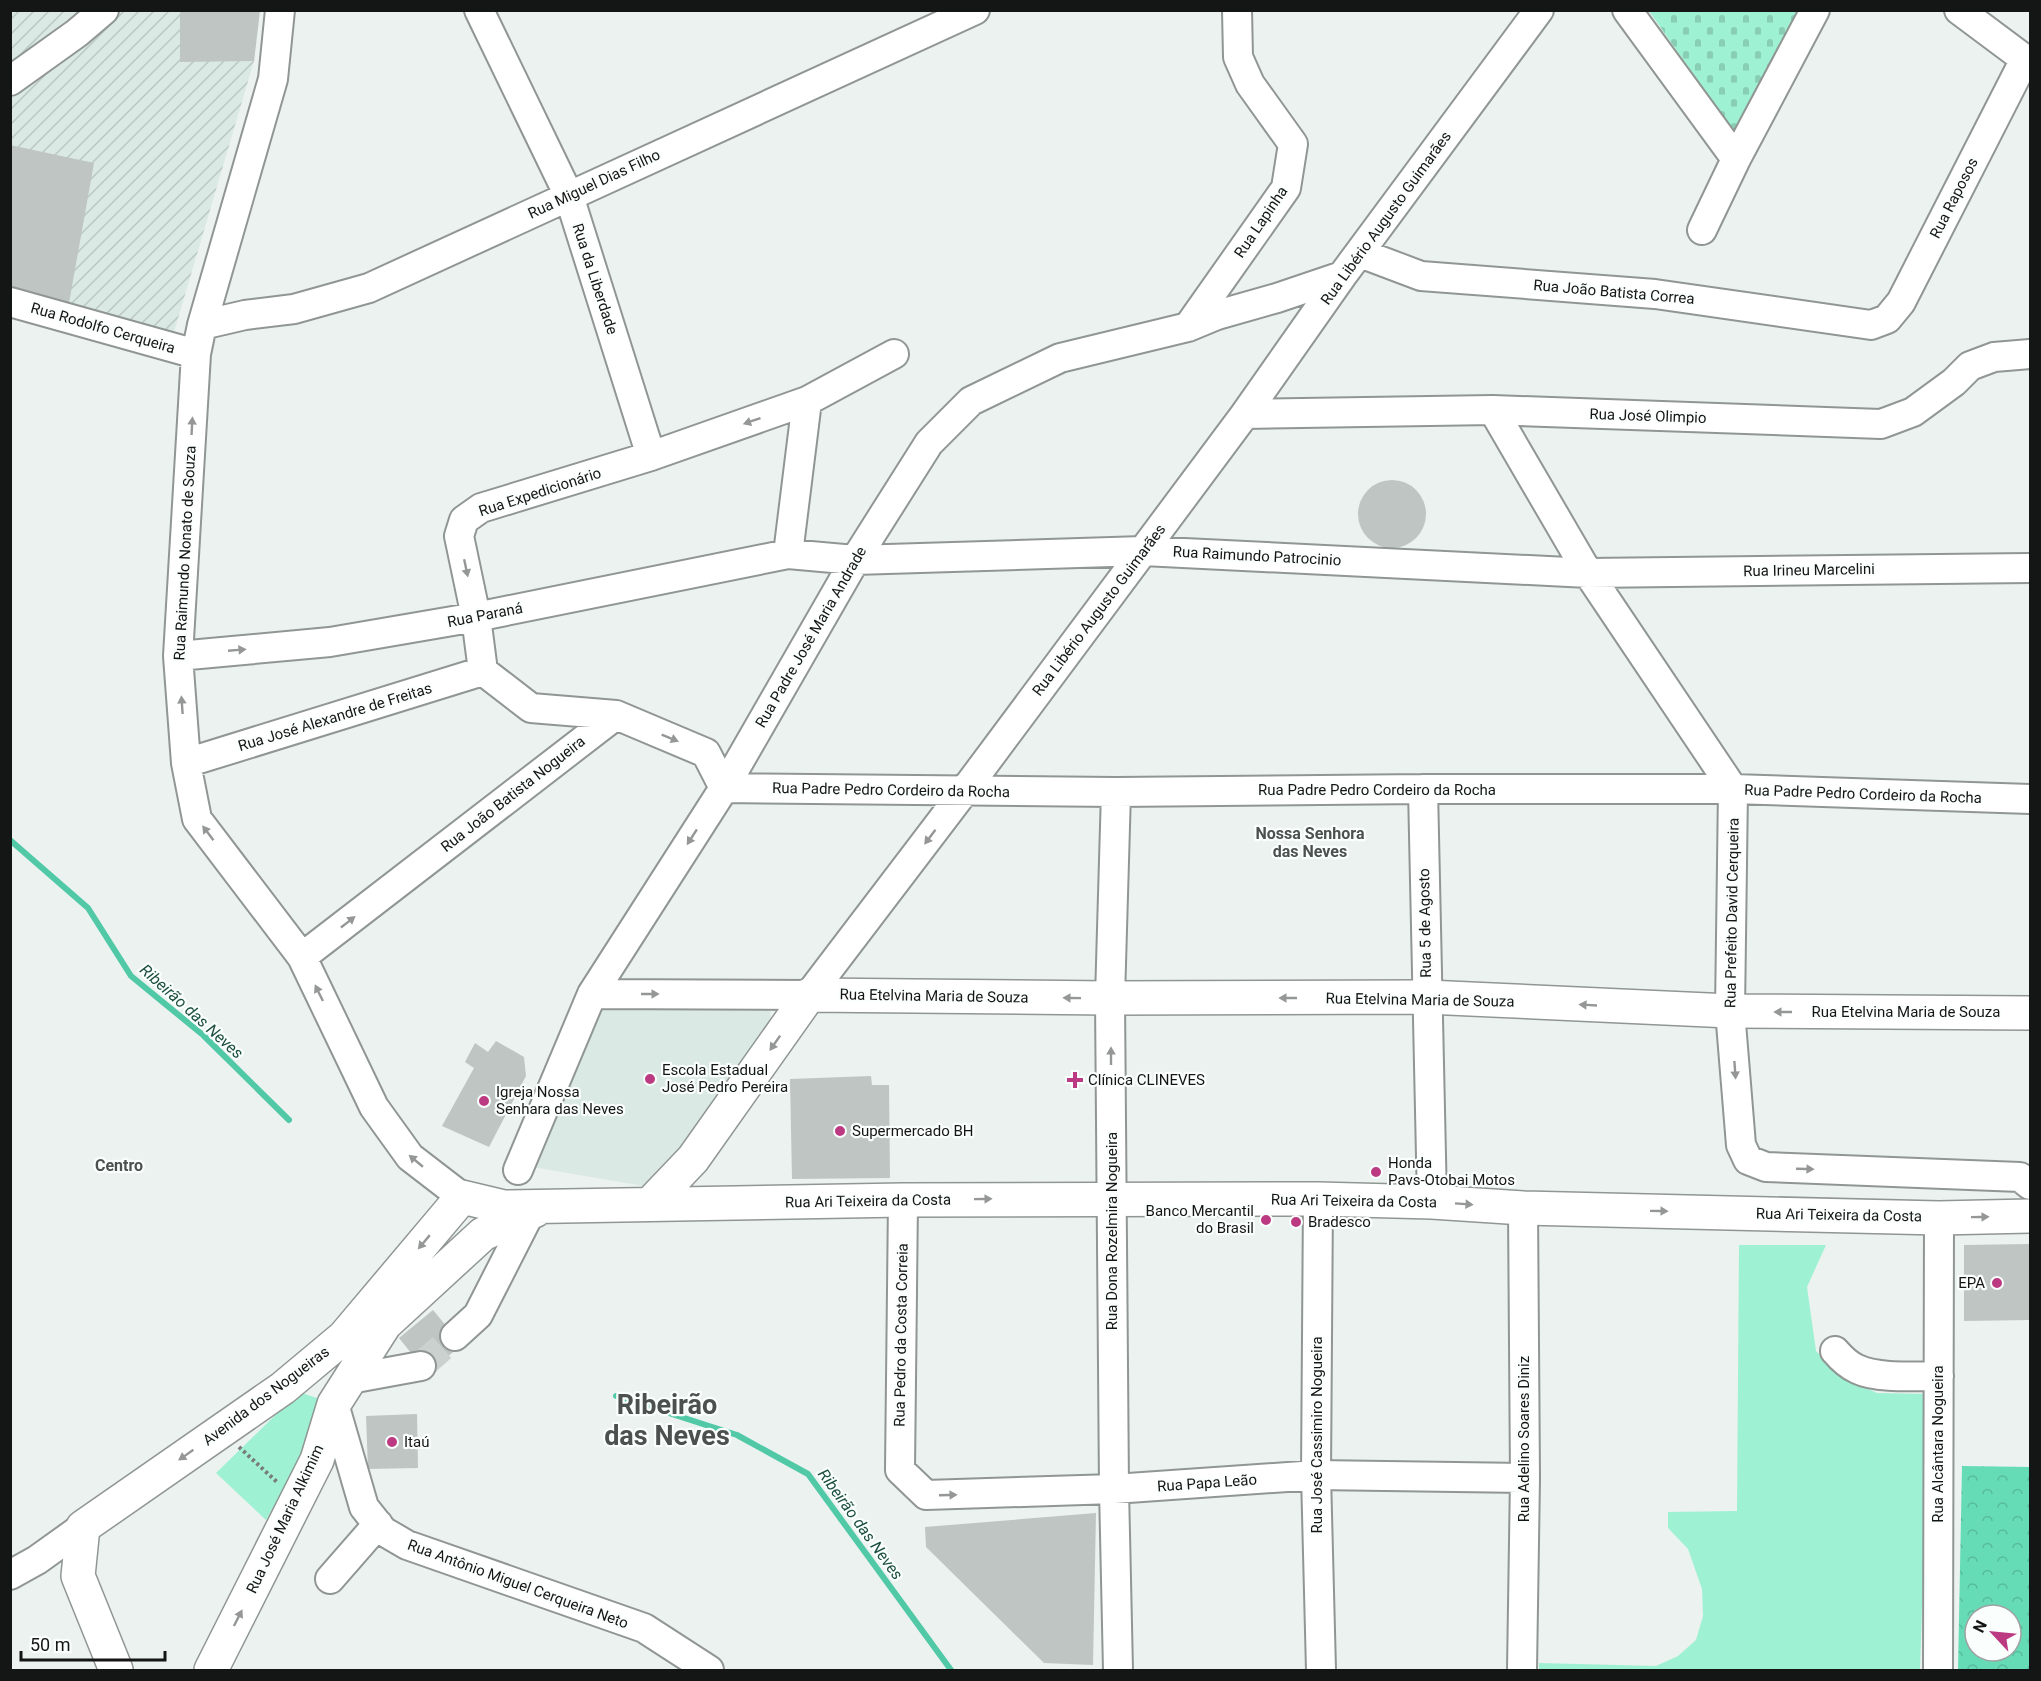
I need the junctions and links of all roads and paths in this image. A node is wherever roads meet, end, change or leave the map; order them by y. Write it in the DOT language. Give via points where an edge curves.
graph roads {
  1 [pos="104,10"];
  2 [pos="280,10"];
  3 [pos="479,10"];
  4 [pos="975,10"];
  5 [pos="1237,10"];
  6 [pos="1539,10"];
  7 [pos="1627,10"];
  8 [pos="1815,10"];
  9 [pos="1959,10"];
  10 [pos="2028,61"];
  11 [pos="10,81"];
  12 [pos="1736,159"];
  13 [pos="568,196"];
  14 [pos="1702,230"];
  15 [pos="1359,253"];
  16 [pos="1342,276"];
  17 [pos="1277,298"];
  18 [pos="10,302"];
  19 [pos="202,325"];
  20 [pos="1871,325"];
  21 [pos="1188,327"];
  22 [pos="1300,336"];
  23 [pos="196,354"];
  24 [pos="894,354"];
  25 [pos="2031,354"];
  26 [pos="807,401"];
  27 [pos="1493,410"];
  28 [pos="1245,414"];
  29 [pos="651,456"];
  30 [pos="1143,551"];
  31 [pos="788,554"];
  32 [pos="855,560"];
  33 [pos="2031,568"];
  34 [pos="1588,573"];
  35 [pos="476,617"];
  36 [pos="178,656"];
  37 [pos="483,671"];
  38 [pos="616,715"];
  39 [pos="186,763"];
  40 [pos="724,788"];
  41 [pos="1423,789"];
  42 [pos="1733,789"];
  43 [pos="965,790"];
  44 [pos="1116,792"];
  45 [pos="2031,799"];
  46 [pos="302,957"];
  47 [pos="592,994"];
  48 [pos="809,995"];
  49 [pos="1427,997"];
  50 [pos="1110,998"];
  51 [pos="1730,1011"];
  52 [pos="2031,1013"];
  53 [pos="693,1159"];
  54 [pos="518,1170"];
  55 [pos="2031,1185"];
  56 [pos="462,1197"];
  57 [pos="1112,1198"];
  58 [pos="1318,1199"];
  59 [pos="903,1200"];
  60 [pos="1432,1202"];
  61 [pos="651,1203"];
  62 [pos="725,1203"];
  63 [pos="1523,1208"];
  64 [pos="537,1210"];
  65 [pos="2031,1216"];
  66 [pos="1940,1218"];
  67 [pos="483,1234"];
  68 [pos="455,1336"];
  69 [pos="1835,1351"];
  70 [pos="421,1366"];
  71 [pos="1939,1376"];
  72 [pos="342,1392"];
  73 [pos="221,1430"];
  74 [pos="900,1470"];
  75 [pos="1316,1475"];
  76 [pos="1525,1478"];
  77 [pos="1114,1489"];
  78 [pos="297,1501"];
  79 [pos="378,1524"];
  80 [pos="83,1527"];
  81 [pos="38,1560"];
  82 [pos="10,1575"];
  83 [pos="78,1576"];
  84 [pos="330,1579"];
  85 [pos="116,1671"];
  86 [pos="211,1671"];
  87 [pos="709,1671"];
  88 [pos="1118,1671"];
  89 [pos="1321,1671"];
  90 [pos="1522,1671"];
  91 [pos="1938,1671"];
  1 -- 11 [label="street"];
  2 -- 19 [label="street, Rua Raimundo Nonato de Souza" via="273,79"];
  3 -- 13 [label="street, Rua da Liberdade"];
  4 -- 13 [label="street, Rua Miguel Dias Filho"];
  5 -- 21 [label="street, Rua Lapinha" via="1238,57 1250,84 1293,144 1286,188"];
  6 -- 15 [label="street, Rua Libério Augusto Guimarães"];
  7 -- 12 [label="street"];
  8 -- 12 [label="street"];
  9 -- 10 [label="street"];
  10 -- 20 [label="street, Rua Raposos" via="1901,302 1887,319"];
  12 -- 14 [label="street"];
  13 -- 19 [label="street, Rua Miguel Dias Filho" via="369,288 294,309"];
  13 -- 29 [label="street, Rua da Liberdade"];
  15 -- 16 [label="street, Rua Libério Augusto Guimarães"];
  15 -- 20 [label="street, Rua João Batista Correa" via="1421,276 1655,294"];
  16 -- 17 [label="street, Rua Padre José Maria Andrade"];
  16 -- 22 [label="street, Rua Libério Augusto Guimarães"];
  17 -- 21 [label="street, Rua Padre José Maria Andrade"];
  17 -- 22 [label="street"];
  18 -- 23 [label="street, Rua Rodolfo Cerqueira"];
  19 -- 23 [label="street, Rua Raimundo Nonato de Souza"];
  21 -- 32 [label="street, Rua Padre José Maria Andrade" via="1060,358 971,401 929,443"];
  22 -- 28 [label="street, Rua Libério Augusto Guimarães"];
  36 -- 23 [label="street, Rua Raimundo Nonato de Souza, one-way"];
  24 -- 26 [label="street, Rua Expedicionário"];
  25 -- 27 [label="street, Rua José Olimpio" via="1994,357 1970,366 1913,412 1881,424"];
  26 -- 29 [label="street, Rua Expedicionário, one-way"];
  26 -- 31 [label="street"];
  27 -- 28 [label="street, Rua José Olimpio"];
  27 -- 34 [label="street"];
  28 -- 30 [label="street, Rua Libério Augusto Guimarães"];
  29 -- 35 [label="street, Rua Expedicionário, one-way" via="481,508 464,520 459,536"];
  30 -- 32 [label="street, Rua Raimundo Patrocinio"];
  30 -- 34 [label="street, Rua Raimundo Patrocinio"];
  30 -- 43 [label="street, Rua Libério Augusto Guimarães"];
  31 -- 32 [label="street, Rua Paraná"];
  31 -- 35 [label="street, Rua Paraná"];
  32 -- 40 [label="street, Rua Padre José Maria Andrade"];
  33 -- 34 [label="street, Rua Irineu Marcelini"];
  34 -- 42 [label="street"];
  36 -- 35 [label="street, Rua Paraná, one-way" via="330,642"];
  35 -- 37 [label="street, Rua Expedicionário"];
  39 -- 36 [label="street, Rua Raimundo Nonato de Souza, one-way"];
  37 -- 38 [label="street" via="531,708"];
  37 -- 39 [label="street, Rua José Alexandre de Freitas"];
  38 -- 40 [label="street, one-way" via="706,753"];
  46 -- 38 [label="street, Rua João Batista Nogueira, one-way"];
  46 -- 39 [label="street, Rua Raimundo Nonato de Souza, one-way" via="197,819"];
  40 -- 43 [label="street, Rua Padre Pedro Cordeiro da Rocha"];
  40 -- 47 [label="street, Rua Padre José Maria Andrade, one-way"];
  41 -- 42 [label="street, Rua Padre Pedro Cordeiro da Rocha"];
  41 -- 44 [label="street, Rua Padre Pedro Cordeiro da Rocha"];
  41 -- 49 [label="street, Rua 5 de Agosto"];
  42 -- 45 [label="street, Rua Padre Pedro Cordeiro da Rocha"];
  42 -- 51 [label="street, Rua Prefeito David Cerqueira"];
  43 -- 44 [label="street, Rua Padre Pedro Cordeiro da Rocha"];
  43 -- 48 [label="street, Rua Libério Augusto Guimarães, one-way"];
  44 -- 50 [label="street, Rua Dona Rozelmira Nogueira"];
  56 -- 46 [label="street, Rua Raimundo Nonato de Souza, one-way" via="410,1157 374,1107"];
  47 -- 48 [label="street, one-way"];
  47 -- 54 [label="street, Rua Padre José Maria Andrade"];
  50 -- 48 [label="highway, Rua Etelvina Maria de Souza, one-way"];
  48 -- 53 [label="highway, Rua Libério Augusto Guimarães, one-way"];
  49 -- 50 [label="highway, Rua Etelvina Maria de Souza, one-way"];
  51 -- 49 [label="highway, Rua Etelvina Maria de Souza, one-way"];
  49 -- 60 [label="street, Rua 5 de Agosto"];
  57 -- 50 [label="street, Rua Dona Rozelmira Nogueira, one-way"];
  52 -- 51 [label="highway, Rua Etelvina Maria de Souza, one-way"];
  51 -- 55 [label="street, Rua Prefeito David Cerqueira, one-way" via="1741,1145 1748,1160 1766,1167 2020,1177"];
  53 -- 61 [label="highway, Rua Libério Augusto Guimarães"];
  53 -- 62 [label="highway"];
  56 -- 64 [label="highway, Rua Ari Teixeira da Costa" via="502,1207"];
  56 -- 67 [label="highway"];
  56 -- 73 [label="highway, Avenida dos Nogueiras, one-way" via="344,1337 283,1388"];
  57 -- 58 [label="highway, Rua Ari Teixeira da Costa"];
  59 -- 57 [label="highway, Rua Ari Teixeira da Costa, one-way"];
  57 -- 77 [label="street, Rua Dona Rozelmira Nogueira"];
  58 -- 60 [label="highway, Rua Ari Teixeira da Costa"];
  58 -- 75 [label="street, Rua José Cassimiro Nogueira"];
  59 -- 62 [label="highway, Rua Ari Teixeira da Costa"];
  59 -- 74 [label="street, Rua Pedro da Costa Correia"];
  60 -- 63 [label="highway, Rua Ari Teixeira da Costa, one-way"];
  61 -- 62 [label="highway, Rua Ari Teixeira da Costa"];
  61 -- 64 [label="highway, Rua Ari Teixeira da Costa"];
  63 -- 66 [label="highway, Rua Ari Teixeira da Costa, one-way"];
  63 -- 76 [label="street, Rua Adelino Soares Diniz"];
  64 -- 67 [label="highway, Rua José Maria Alkimim"];
  64 -- 68 [label="street" via="478,1315"];
  66 -- 65 [label="highway, Rua Ari Teixeira da Costa, one-way"];
  66 -- 71 [label="street, Rua Alcântara Nogueira"];
  67 -- 72 [label="highway, Rua José Maria Alkimim" via="385,1324"];
  69 -- 71 [label="street" via="1845,1362 1868,1373"];
  70 -- 72 [label="street"];
  71 -- 91 [label="street, Rua Alcântara Nogueira"];
  72 -- 78 [label="highway, Rua José Maria Alkimim"];
  72 -- 79 [label="street, Rua Antônio Miguel Cerqueira Neto" via="364,1507"];
  73 -- 78 [label="path"];
  73 -- 80 [label="highway, Avenida dos Nogueiras, one-way"];
  74 -- 77 [label="street, Rua Papa Leão, one-way" via="926,1495"];
  75 -- 76 [label="street, Rua Papa Leão"];
  75 -- 77 [label="street, Rua Papa Leão"];
  75 -- 89 [label="street, Rua José Cassimiro Nogueira"];
  76 -- 90 [label="street, Rua Adelino Soares Diniz"];
  77 -- 88 [label="street, Rua Dona Rozelmira Nogueira"];
  86 -- 78 [label="highway, Rua José Maria Alkimim, one-way"];
  79 -- 84 [label="street"];
  79 -- 87 [label="street, Rua Antônio Miguel Cerqueira Neto" via="407,1545 644,1628"];
  80 -- 81 [label="street, Avenida dos Nogueiras"];
  80 -- 83 [label="highway"];
  81 -- 82 [label="street, Avenida dos Nogueiras"];
  81 -- 83 [label="street"];
  83 -- 85 [label="highway"];
}
